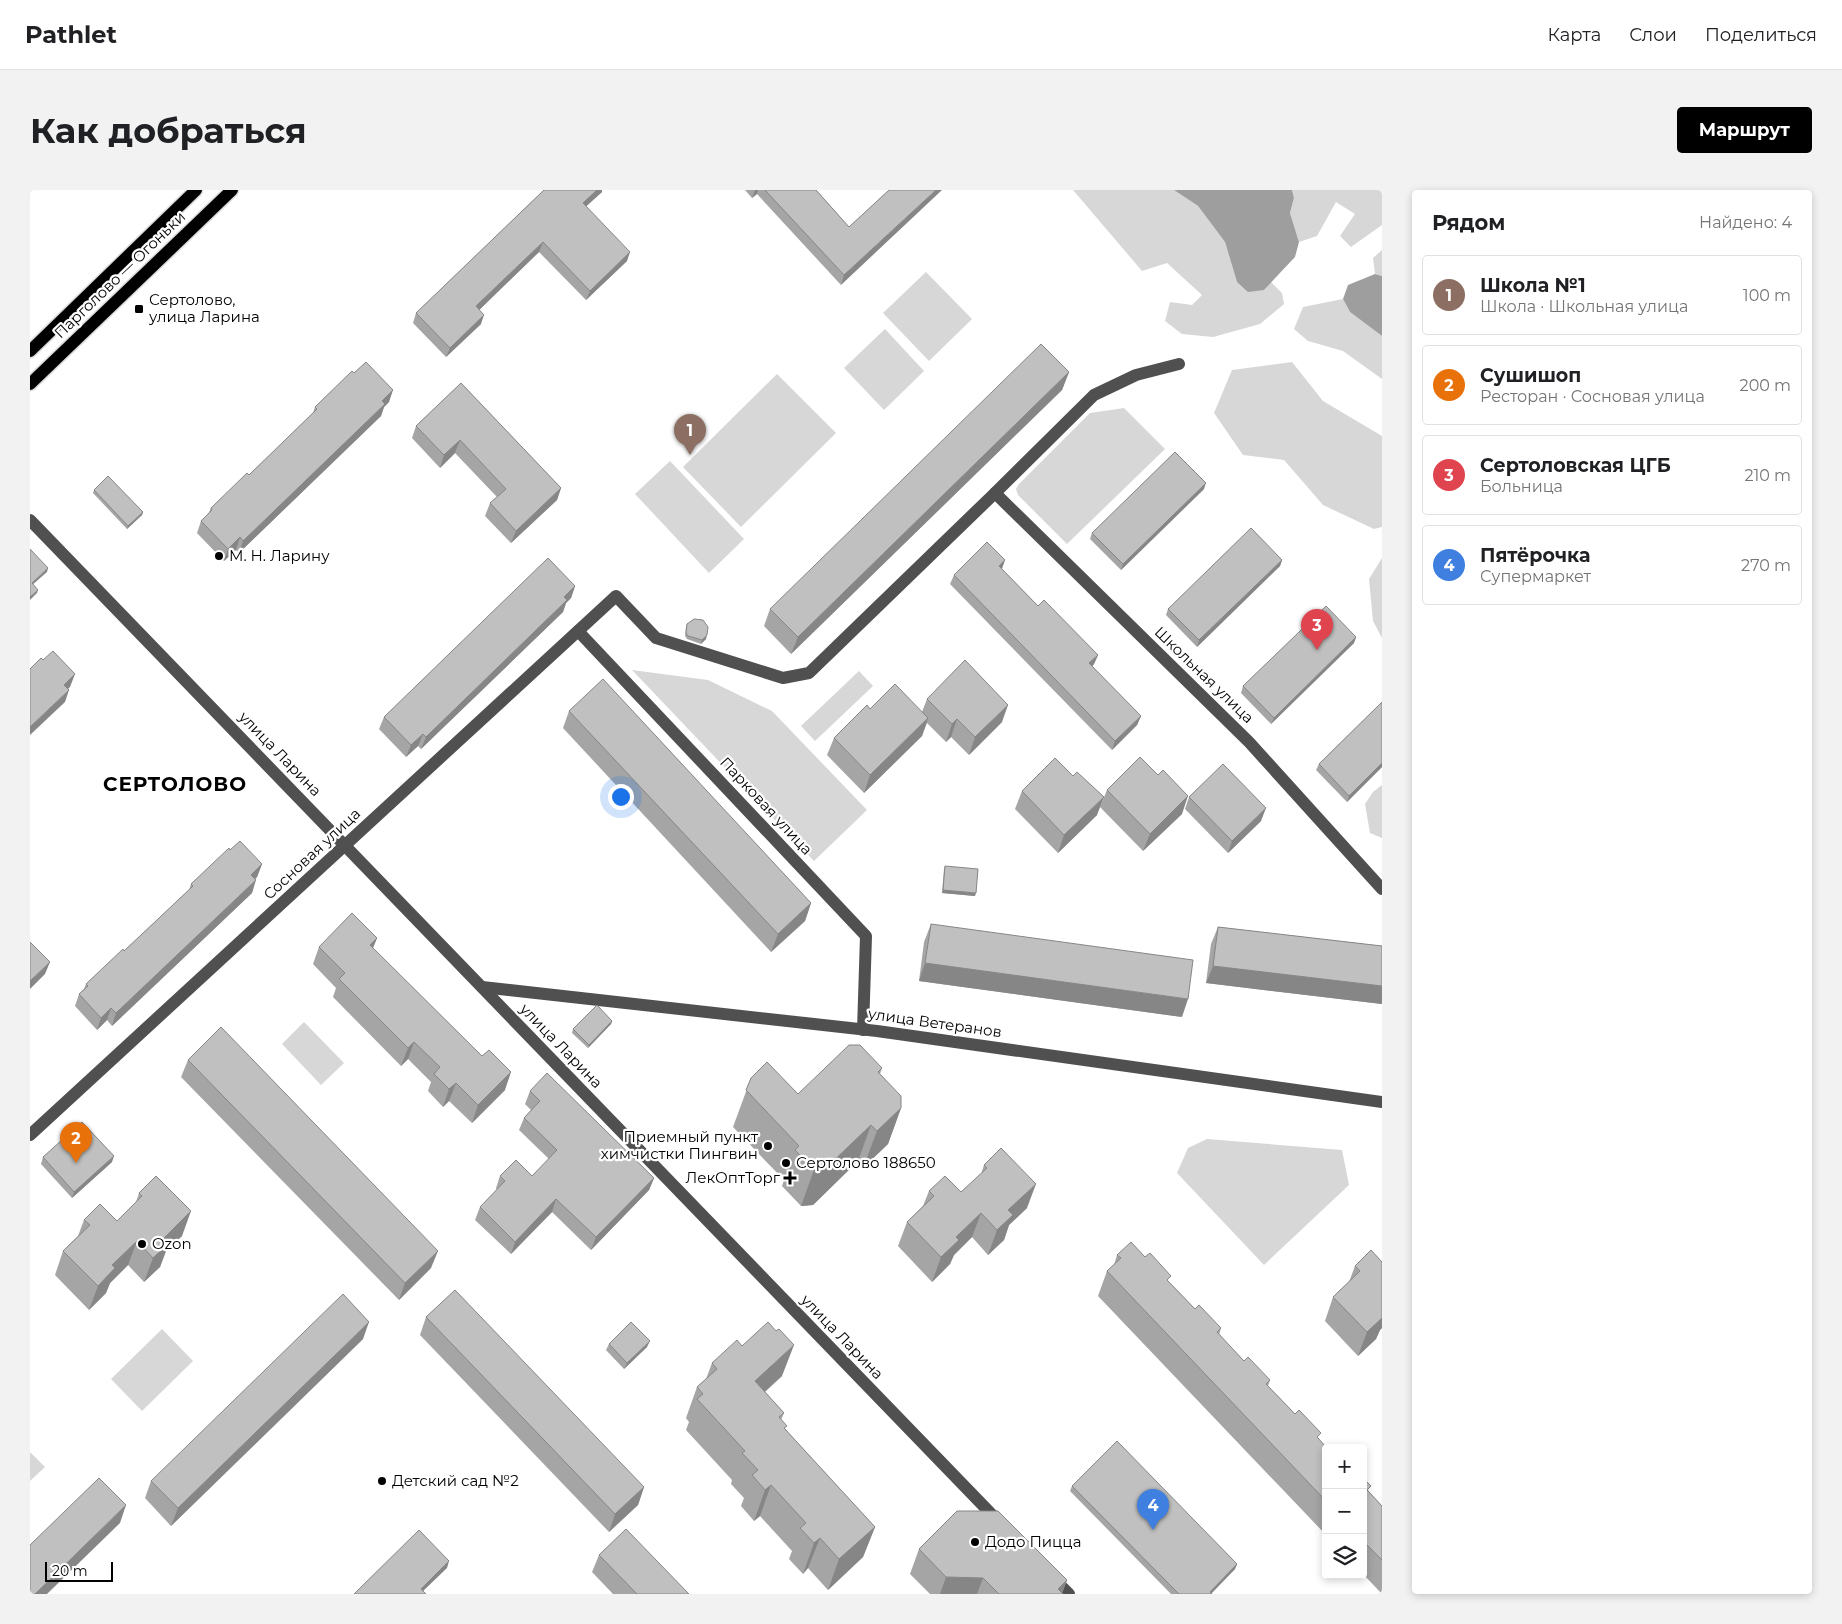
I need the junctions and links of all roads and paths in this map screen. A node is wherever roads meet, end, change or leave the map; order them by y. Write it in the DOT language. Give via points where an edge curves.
graph roads {
  1 [pos="196,190"];
  2 [pos="232,190"];
  3 [pos="30,351"];
  4 [pos="1179,364"];
  5 [pos="30,384"];
  6 [pos="995,493"];
  7 [pos="30,520"];
  8 [pos="578,631"];
  9 [pos="345,846"];
  10 [pos="1382,888"];
  11 [pos="482,987"];
  12 [pos="863,1030"];
  13 [pos="1382,1102"];
  14 [pos="30,1134"];
  15 [pos="1011,1534"];
  16 [pos="1043,1567"];
  17 [pos="1069,1594"];
  1 -- 3 [label="main road, Парголово — Огоньки"];
  2 -- 5 [label="main road, Парголово — Огоньки"];
  4 -- 6 [label="street" via="1136,375 1094,395"];
  6 -- 8 [label="street, Сосновая улица" via="809,673 783,678 656,638 616,596"];
  6 -- 10 [label="street, Школьная улица" via="1249,742"];
  7 -- 9 [label="street, улица Ларина"];
  8 -- 9 [label="street, Сосновая улица"];
  8 -- 12 [label="street, Парковая улица" via="866,936"];
  9 -- 11 [label="street, улица Ларина"];
  9 -- 14 [label="street, Сосновая улица"];
  11 -- 12 [label="street, улица Ветеранов"];
  11 -- 15 [label="street, улица Ларина"];
  12 -- 13 [label="street, улица Ветеранов"];
  16 -- 17 [label="street"];
}
